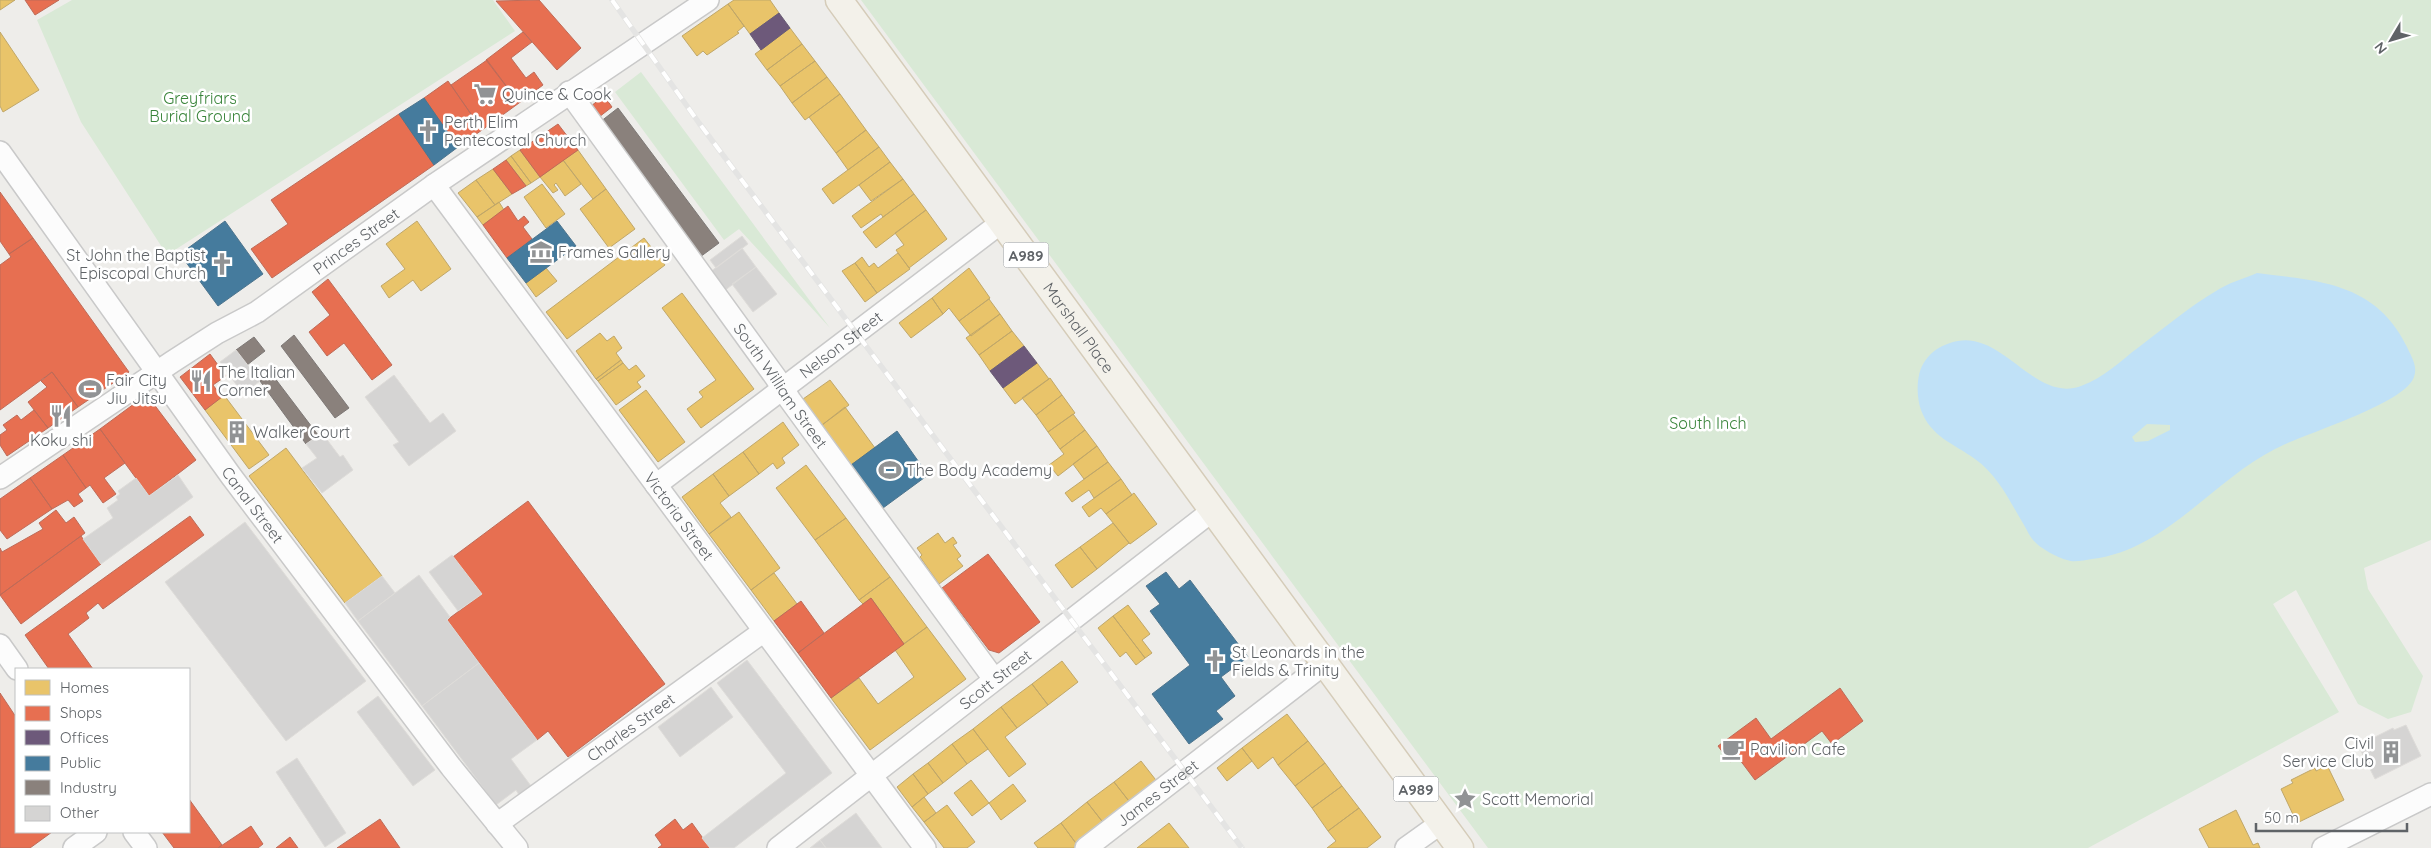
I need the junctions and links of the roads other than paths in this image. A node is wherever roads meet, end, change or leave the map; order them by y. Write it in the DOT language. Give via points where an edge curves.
graph roads {
  1 [pos="708,0"];
  2 [pos="839,0"];
  3 [pos="569,92"];
  4 [pos="2,158"];
  5 [pos="434,184"];
  6 [pos="1002,222"];
  7 [pos="155,372"];
  8 [pos="784,388"];
  9 [pos="0,478"];
  10 [pos="656,485"];
  11 [pos="1212,511"];
  12 [pos="764,631"];
  13 [pos="0,645"];
  14 [pos="1324,664"];
  15 [pos="16,668"];
  16 [pos="994,679"];
  17 [pos="871,776"];
  18 [pos="2431,794"];
  19 [pos="1441,823"];
  20 [pos="497,824"];
  21 [pos="95,833"];
  22 [pos="135,833"];
  23 [pos="74,848"];
  24 [pos="146,848"];
  25 [pos="517,848"];
  26 [pos="778,848"];
  27 [pos="925,848"];
  28 [pos="1086,848"];
  29 [pos="1406,848"];
  30 [pos="1460,848"];
  31 [pos="2323,848"];
  1 -- 3 [label="street, Princes Street"];
  2 -- 6 [label="main road, Marshall Place / A989"];
  3 -- 5 [label="street, Princes Street"];
  3 -- 8 [label="street, South William Street"];
  4 -- 7 [label="street, Canal Street"];
  5 -- 7 [label="street, Princes Street" via="257,312"];
  5 -- 10 [label="street, Victoria Street"];
  6 -- 8 [label="street, Nelson Street"];
  6 -- 11 [label="main road, Marshall Place / A989"];
  7 -- 9 [label="street, Princes Street"];
  7 -- 20 [label="street, Canal Street" via="343,626"];
  8 -- 10 [label="street, Nelson Street"];
  8 -- 16 [label="street, South William Street"];
  10 -- 12 [label="street, Victoria Street"];
  11 -- 14 [label="main road, A989"];
  11 -- 16 [label="street, Scott Street"];
  12 -- 17 [label="street, Victoria Street"];
  12 -- 20 [label="street, Charles Street"];
  13 -- 15 [label="street"];
  14 -- 19 [label="main road, A989"];
  14 -- 28 [label="street, James Street"];
  16 -- 17 [label="street, Scott Street"];
  17 -- 26 [label="street, Scott Street"];
  17 -- 27 [label="street, Victoria Street"];
  18 -- 31 [label="street"];
  19 -- 29 [label="street"];
  19 -- 30 [label="main road, A989"];
  20 -- 25 [label="street, Canal Street"];
  21 -- 23 [label="street"];
  22 -- 24 [label="street"];
}
